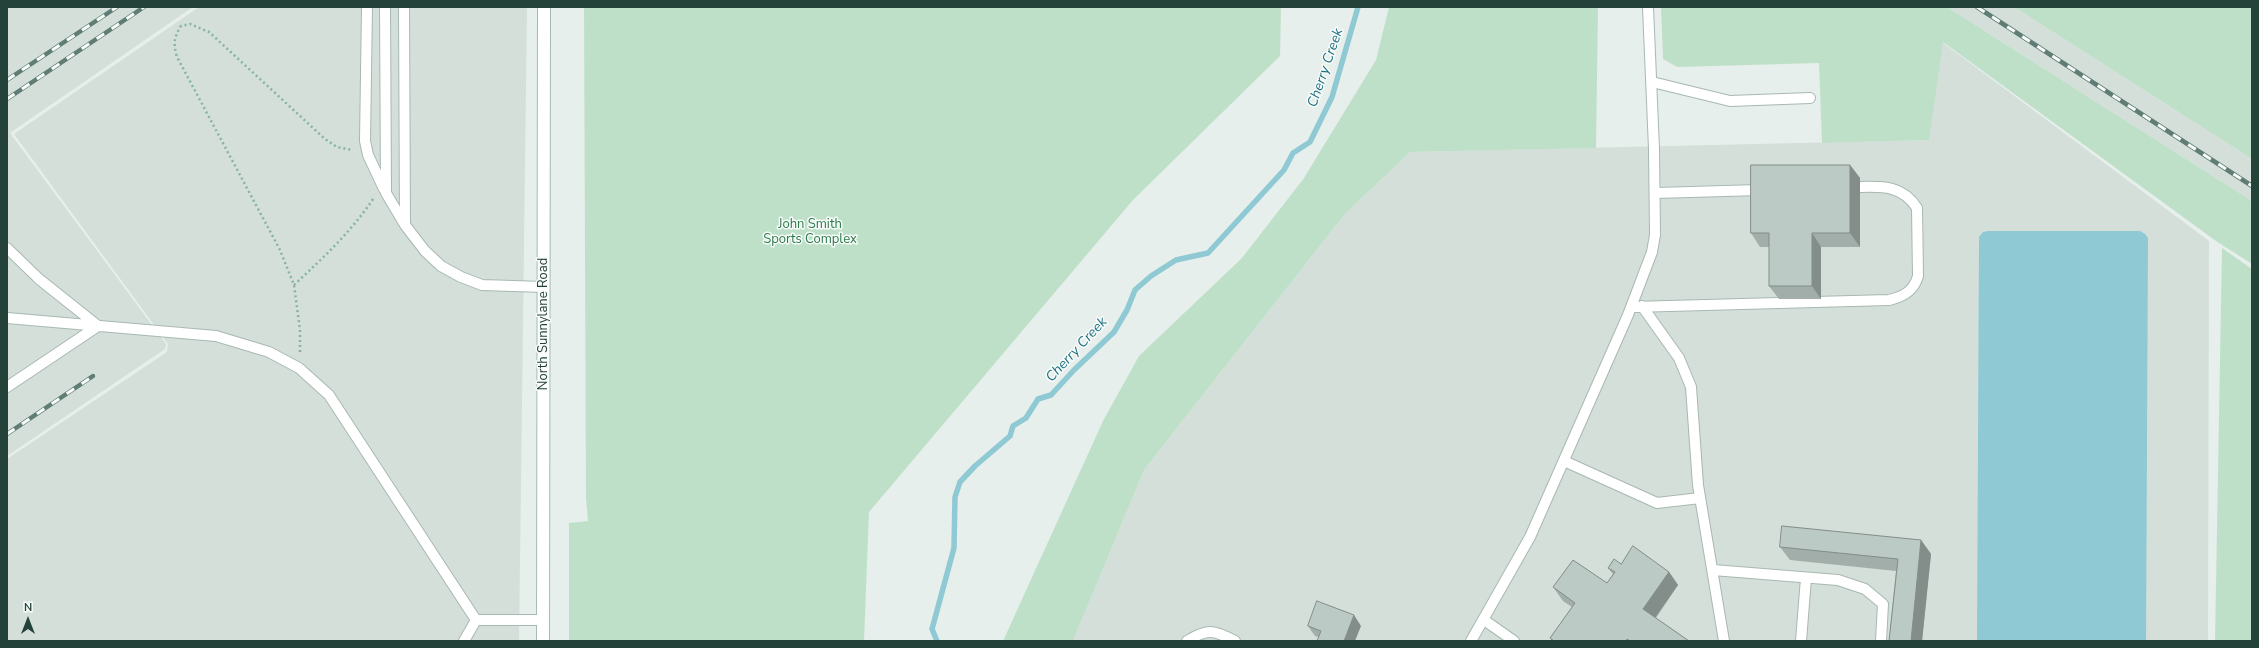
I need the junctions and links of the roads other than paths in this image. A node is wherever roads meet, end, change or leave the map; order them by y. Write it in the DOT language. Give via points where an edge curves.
graph roads {
  1 [pos="367,7"];
  2 [pos="385,7"];
  3 [pos="404,7"];
  4 [pos="544,7"];
  5 [pos="1648,7"];
  6 [pos="1652,82"];
  7 [pos="1810,98"];
  8 [pos="1860,187"];
  9 [pos="384,189"];
  10 [pos="1760,190"];
  11 [pos="1655,193"];
  12 [pos="405,225"];
  13 [pos="7,248"];
  14 [pos="544,287"];
  15 [pos="1637,306"];
  16 [pos="7,318"];
  17 [pos="98,326"];
  18 [pos="7,387"];
  19 [pos="1564,461"];
  20 [pos="1700,498"];
  21 [pos="1713,570"];
  22 [pos="1806,578"];
  23 [pos="476,620"];
  24 [pos="543,620"];
  25 [pos="1484,620"];
  26 [pos="464,641"];
  27 [pos="543,641"];
  28 [pos="1187,641"];
  29 [pos="1235,641"];
  30 [pos="1471,641"];
  31 [pos="1514,641"];
  32 [pos="1724,641"];
  33 [pos="1802,641"];
  34 [pos="1881,641"];
  1 -- 9 [label="lane" via="365,141"];
  2 -- 9 [label="lane"];
  3 -- 12 [label="lane"];
  4 -- 14 [label="street, North Sunnylane Road"];
  5 -- 6 [label="lane"];
  6 -- 7 [label="lane" via="1730,101"];
  6 -- 11 [label="lane"];
  8 -- 15 [label="lane" via="1886,186 1897,190 1912,200 1917,208 1918,276 1916,284 1902,297 1888,300"];
  9 -- 12 [label="lane"];
  10 -- 11 [label="lane"];
  11 -- 15 [label="lane" via="1654,241"];
  12 -- 14 [label="lane" via="440,266 461,277 482,285"];
  13 -- 17 [label="lane" via="39,279"];
  14 -- 24 [label="street, North Sunnylane Road"];
  15 -- 19 [label="lane"];
  15 -- 20 [label="lane" via="1679,358 1691,387"];
  16 -- 17 [label="lane"];
  17 -- 18 [label="lane"];
  17 -- 23 [label="lane" via="216,336 269,352 299,368 329,395"];
  19 -- 20 [label="lane" via="1657,503"];
  19 -- 25 [label="lane" via="1530,537"];
  20 -- 21 [label="lane"];
  21 -- 22 [label="lane"];
  21 -- 32 [label="lane"];
  22 -- 33 [label="lane"];
  22 -- 34 [label="lane" via="1838,580 1866,589 1883,604"];
  23 -- 24 [label="lane"];
  23 -- 26 [label="lane"];
  24 -- 27 [label="street, North Sunnylane Road"];
  25 -- 30 [label="lane"];
  25 -- 31 [label="lane"];
  28 -- 29 [label="lane" via="1202,632 1219,632"];
}
